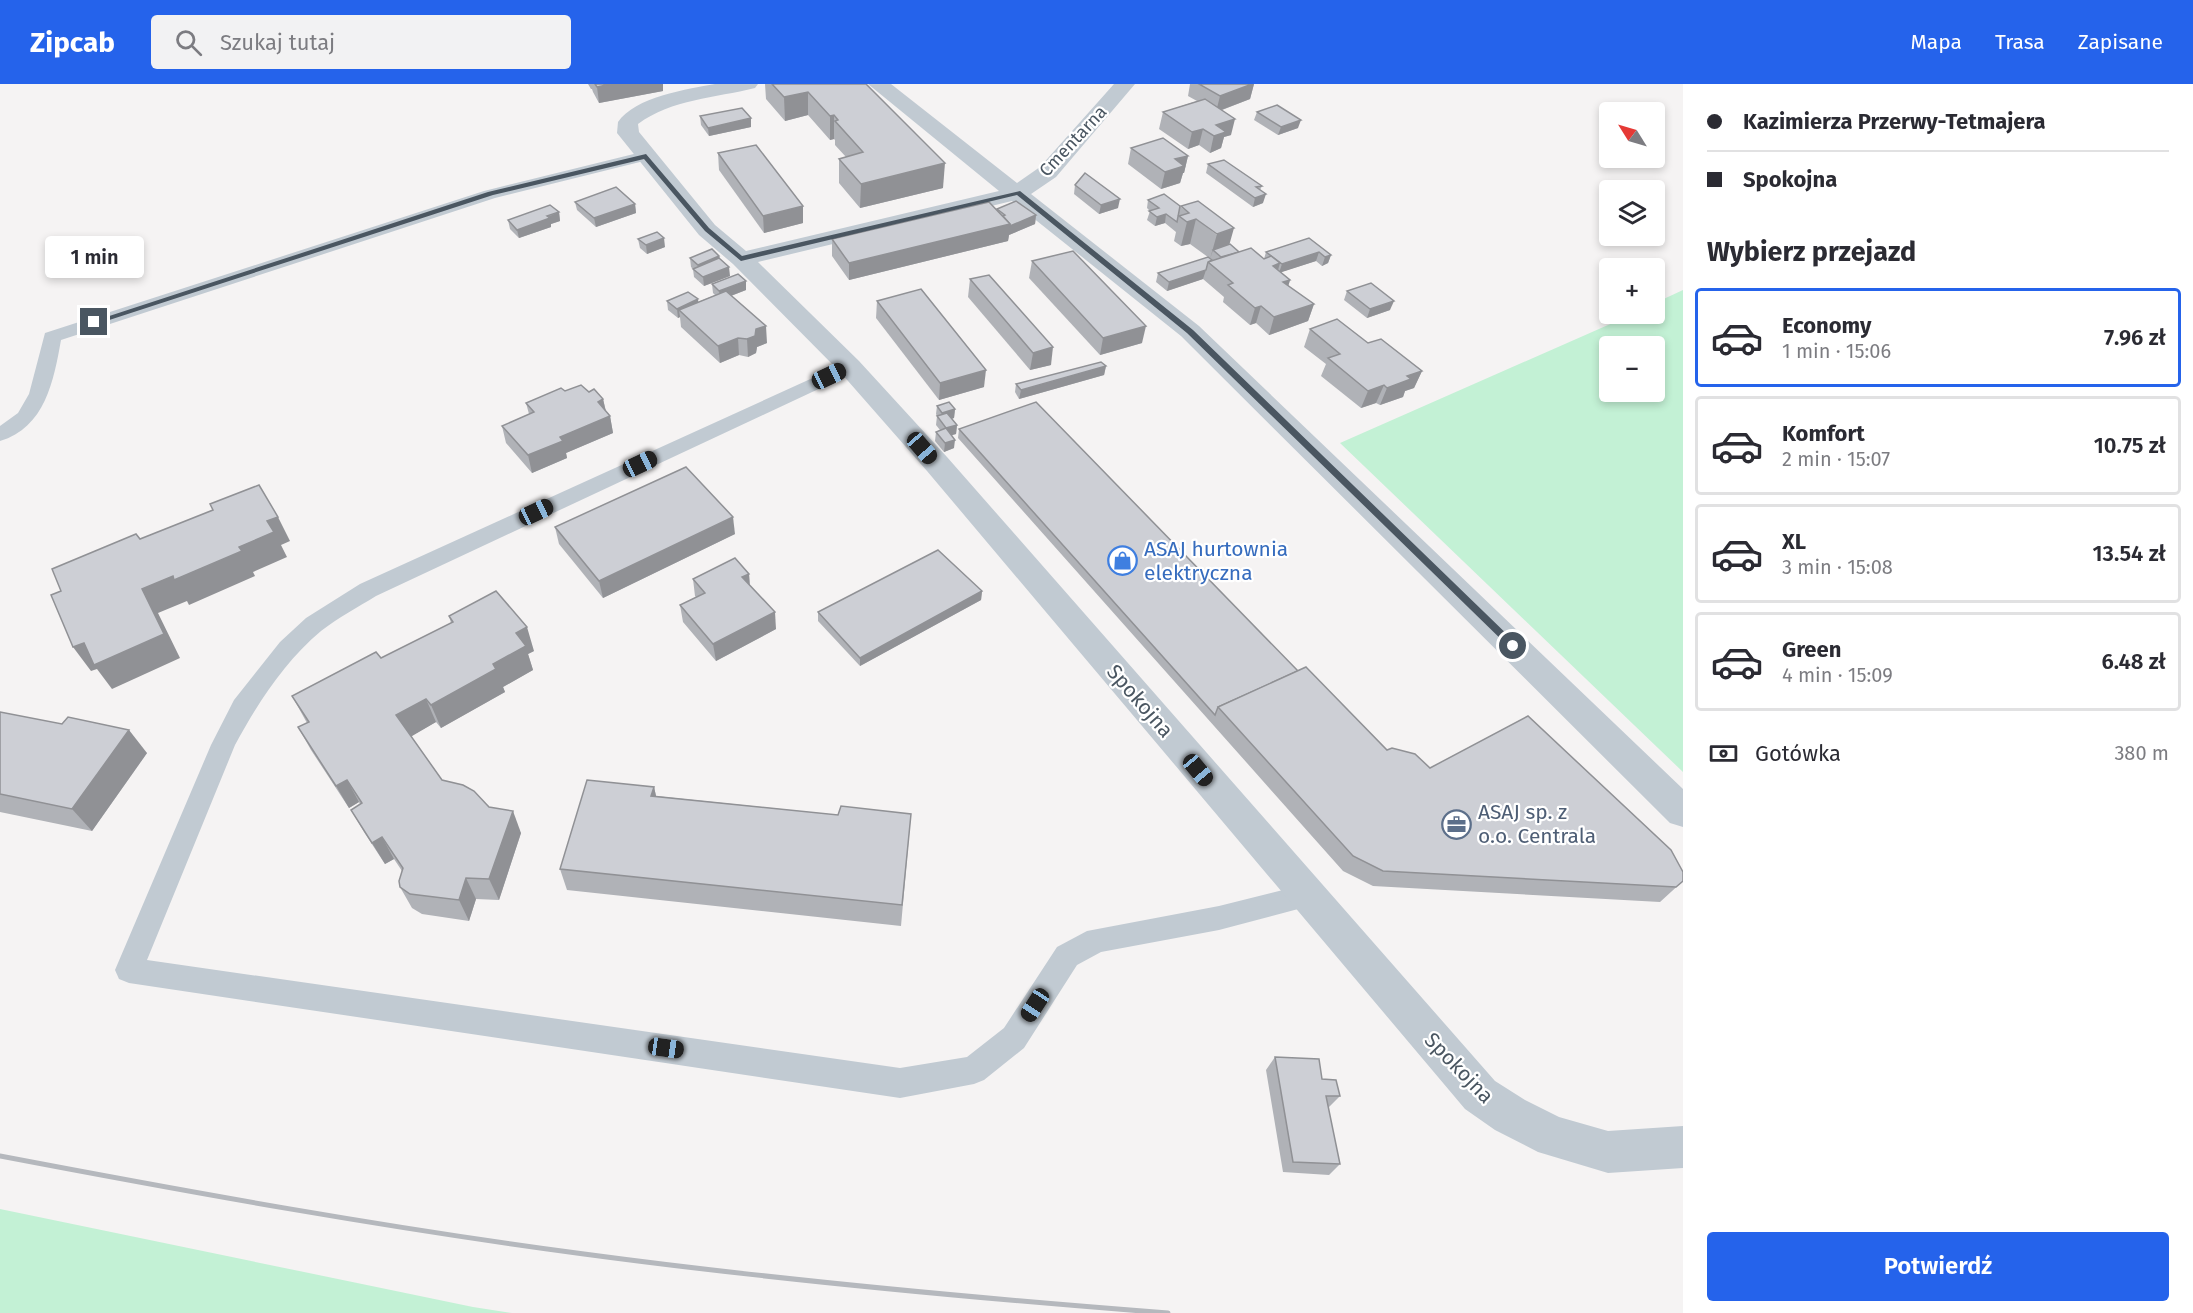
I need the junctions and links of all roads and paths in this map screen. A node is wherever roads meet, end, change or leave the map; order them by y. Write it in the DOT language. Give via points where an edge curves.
graph roads {
  1 [pos="748,84"];
  2 [pos="879,84"];
  3 [pos="1125,84"];
  4 [pos="646,156"];
  5 [pos="1018,193"];
  6 [pos="741,259"];
  7 [pos="850,367"];
  8 [pos="0,434"];
  9 [pos="1683,812"];
  10 [pos="1307,896"];
  11 [pos="1683,1147"];
  1 -- 4 [label="street, Spokojna" via="685,97 638,114 628,122 628,133"];
  2 -- 5 [label="street"];
  3 -- 5 [label="street, Cmentarna" via="1048,172"];
  4 -- 6 [label="street, Spokojna" via="707,230"];
  4 -- 8 [label="lane" via="490,194 52,337 43,385 27,418"];
  5 -- 6 [label="street"];
  5 -- 9 [label="street" via="1190,331"];
  6 -- 7 [label="street, Spokojna"];
  7 -- 10 [label="street, Spokojna"];
  7 -- 10 [label="lane" via="368,590 314,624 288,648 243,707 129,970 900,1083 974,1070 1014,1038 1067,956 1097,940 1219,918"];
  10 -- 11 [label="street, Spokojna" via="1480,1095 1553,1137 1608,1152"];
}
